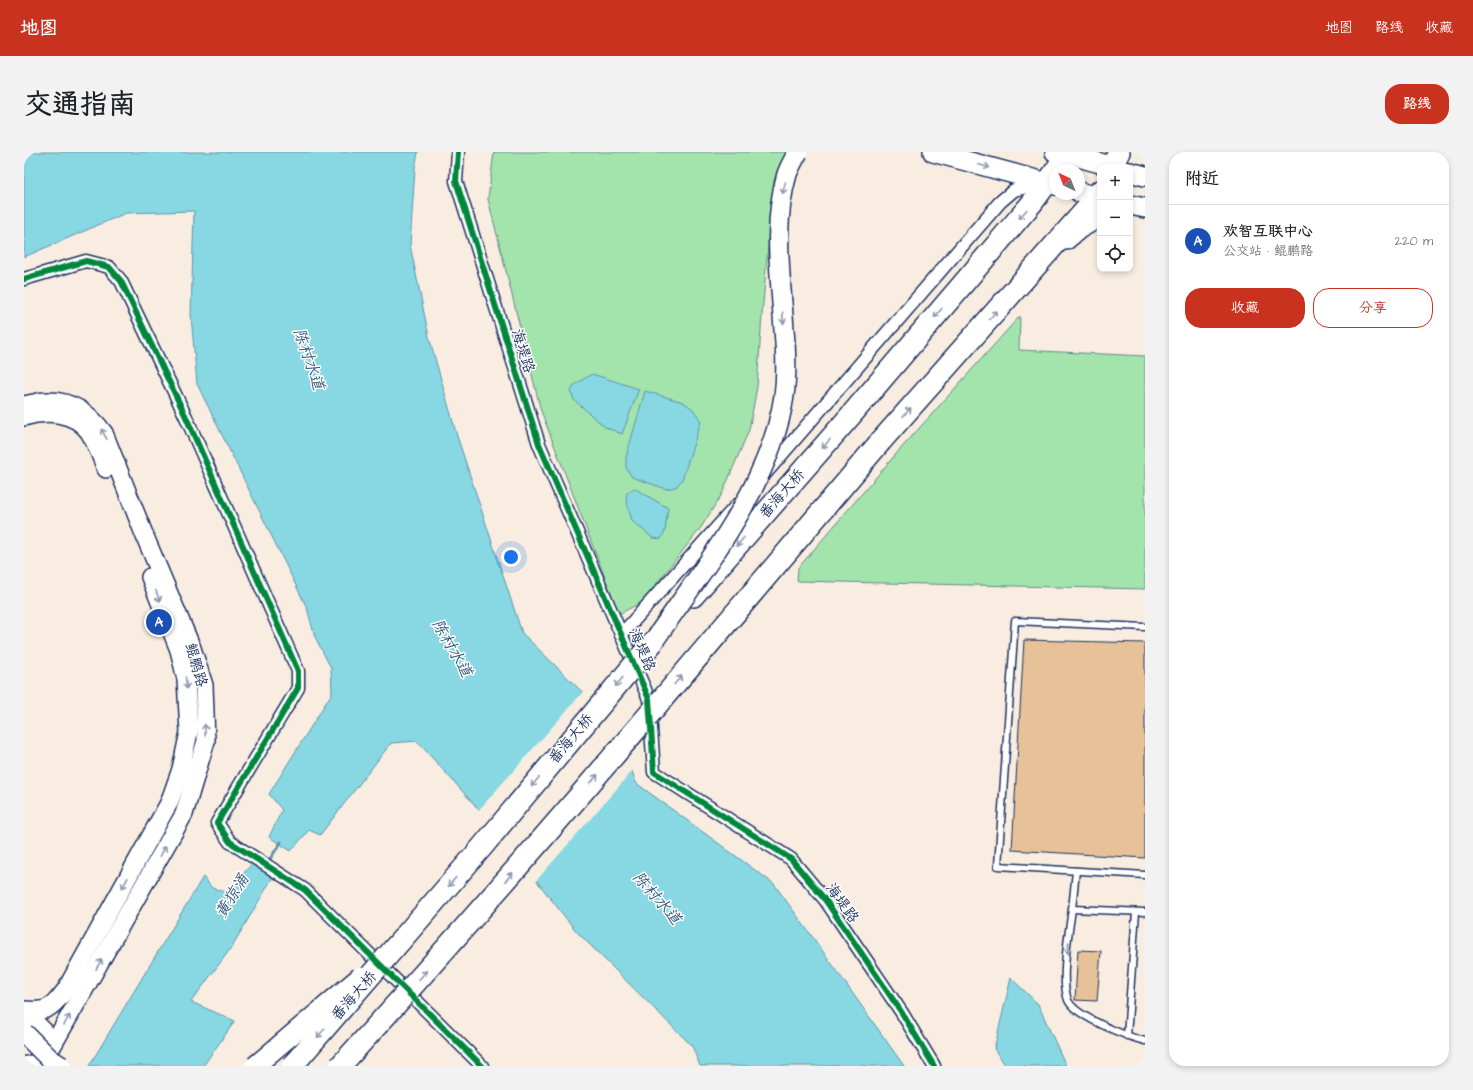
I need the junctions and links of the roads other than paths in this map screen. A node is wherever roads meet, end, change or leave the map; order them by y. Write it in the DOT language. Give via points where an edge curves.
graph roads {
  1 [pos="458,152"];
  2 [pos="798,152"];
  3 [pos="933,152"];
  4 [pos="1119,152"];
  5 [pos="1058,164"];
  6 [pos="1114,164"];
  7 [pos="1085,165"];
  8 [pos="1097,166"];
  9 [pos="1049,169"];
  10 [pos="1133,173"];
  11 [pos="1145,176"];
  12 [pos="1049,177"];
  13 [pos="1094,194"];
  14 [pos="1133,205"];
  15 [pos="1145,208"];
  16 [pos="1133,210"];
  17 [pos="1097,219"];
  18 [pos="1033,269"];
  19 [pos="24,279"];
  20 [pos="24,405"];
  21 [pos="24,417"];
  22 [pos="1145,626"];
  23 [pos="621,635"];
  24 [pos="653,642"];
  25 [pos="173,815"];
  26 [pos="1076,871"];
  27 [pos="1145,875"];
  28 [pos="1072,909"];
  29 [pos="1136,912"];
  30 [pos="1145,912"];
  31 [pos="399,943"];
  32 [pos="73,994"];
  33 [pos="24,1011"];
  34 [pos="384,1018"];
  35 [pos="24,1033"];
  36 [pos="1127,1036"];
  37 [pos="54,1041"];
  38 [pos="1145,1041"];
  39 [pos="49,1064"];
  40 [pos="24,1066"];
  41 [pos="255,1066"];
  42 [pos="292,1066"];
  43 [pos="340,1066"];
  44 [pos="355,1066"];
  45 [pos="482,1066"];
  46 [pos="934,1066"];
  1 -- 23 [label="street, 海堤路" via="456,181 539,444"];
  2 -- 24 [label="main road, one-way, bridge" via="788,173 779,222 786,357 784,395 778,429 749,496"];
  3 -- 5 [label="main road, one-way"];
  4 -- 6 [label="highway"];
  7 -- 8 [label="main road"];
  9 -- 23 [label="street" via="1014,190 1000,202 790,446"];
  10 -- 11 [label="main road"];
  12 -- 24 [label="highway, 番海大桥, one-way, bridge" via="1026,209 852,414"];
  13 -- 18 [label="highway"];
  14 -- 15 [label="main road"];
  15 -- 16 [label="main road"];
  17 -- 18 [label="main road" via="1079,229"];
  34 -- 18 [label="highway, one-way, bridge" via="609,762 881,441"];
  19 -- 45 [label="street" via="86,261 109,267 121,280 186,417 298,671 298,688 217,823 230,842 305,890"];
  25 -- 20 [label="street, 鲲鹏路, one-way" via="184,814 206,741 204,684 192,648 104,433 83,411 66,403 45,401"];
  21 -- 25 [label="street, 鲲鹏路, one-way" via="59,413 76,421 88,431 101,455 179,650 186,679 188,732 181,769 169,803"];
  22 -- 26 [label="lane" via="1016,621 998,866"];
  23 -- 46 [label="street, 海堤路" via="649,699 654,772 791,859 826,901 902,1013"];
  24 -- 31 [label="highway, 番海大桥, one-way, bridge"];
  25 -- 32 [label="street, 鲲鹏路"];
  26 -- 27 [label="lane"];
  26 -- 28 [label="lane"];
  28 -- 29 [label="lane"];
  28 -- 36 [label="lane, one-way" via="1065,982 1068,1000 1080,1013"];
  29 -- 30 [label="lane"];
  29 -- 36 [label="lane"];
  31 -- 41 [label="main road, bridge"];
  31 -- 42 [label="highway, 番海大桥, one-way, bridge"];
  32 -- 33 [label="street" via="40,1011"];
  37 -- 32 [label="street, one-way"];
  33 -- 37 [label="street"];
  34 -- 43 [label="highway, bridge"];
  34 -- 44 [label="main road, bridge"];
  35 -- 39 [label="main road, bridge" via="50,1059"];
  36 -- 38 [label="lane"];
  37 -- 39 [label="street"];
  39 -- 40 [label="street"];
}
